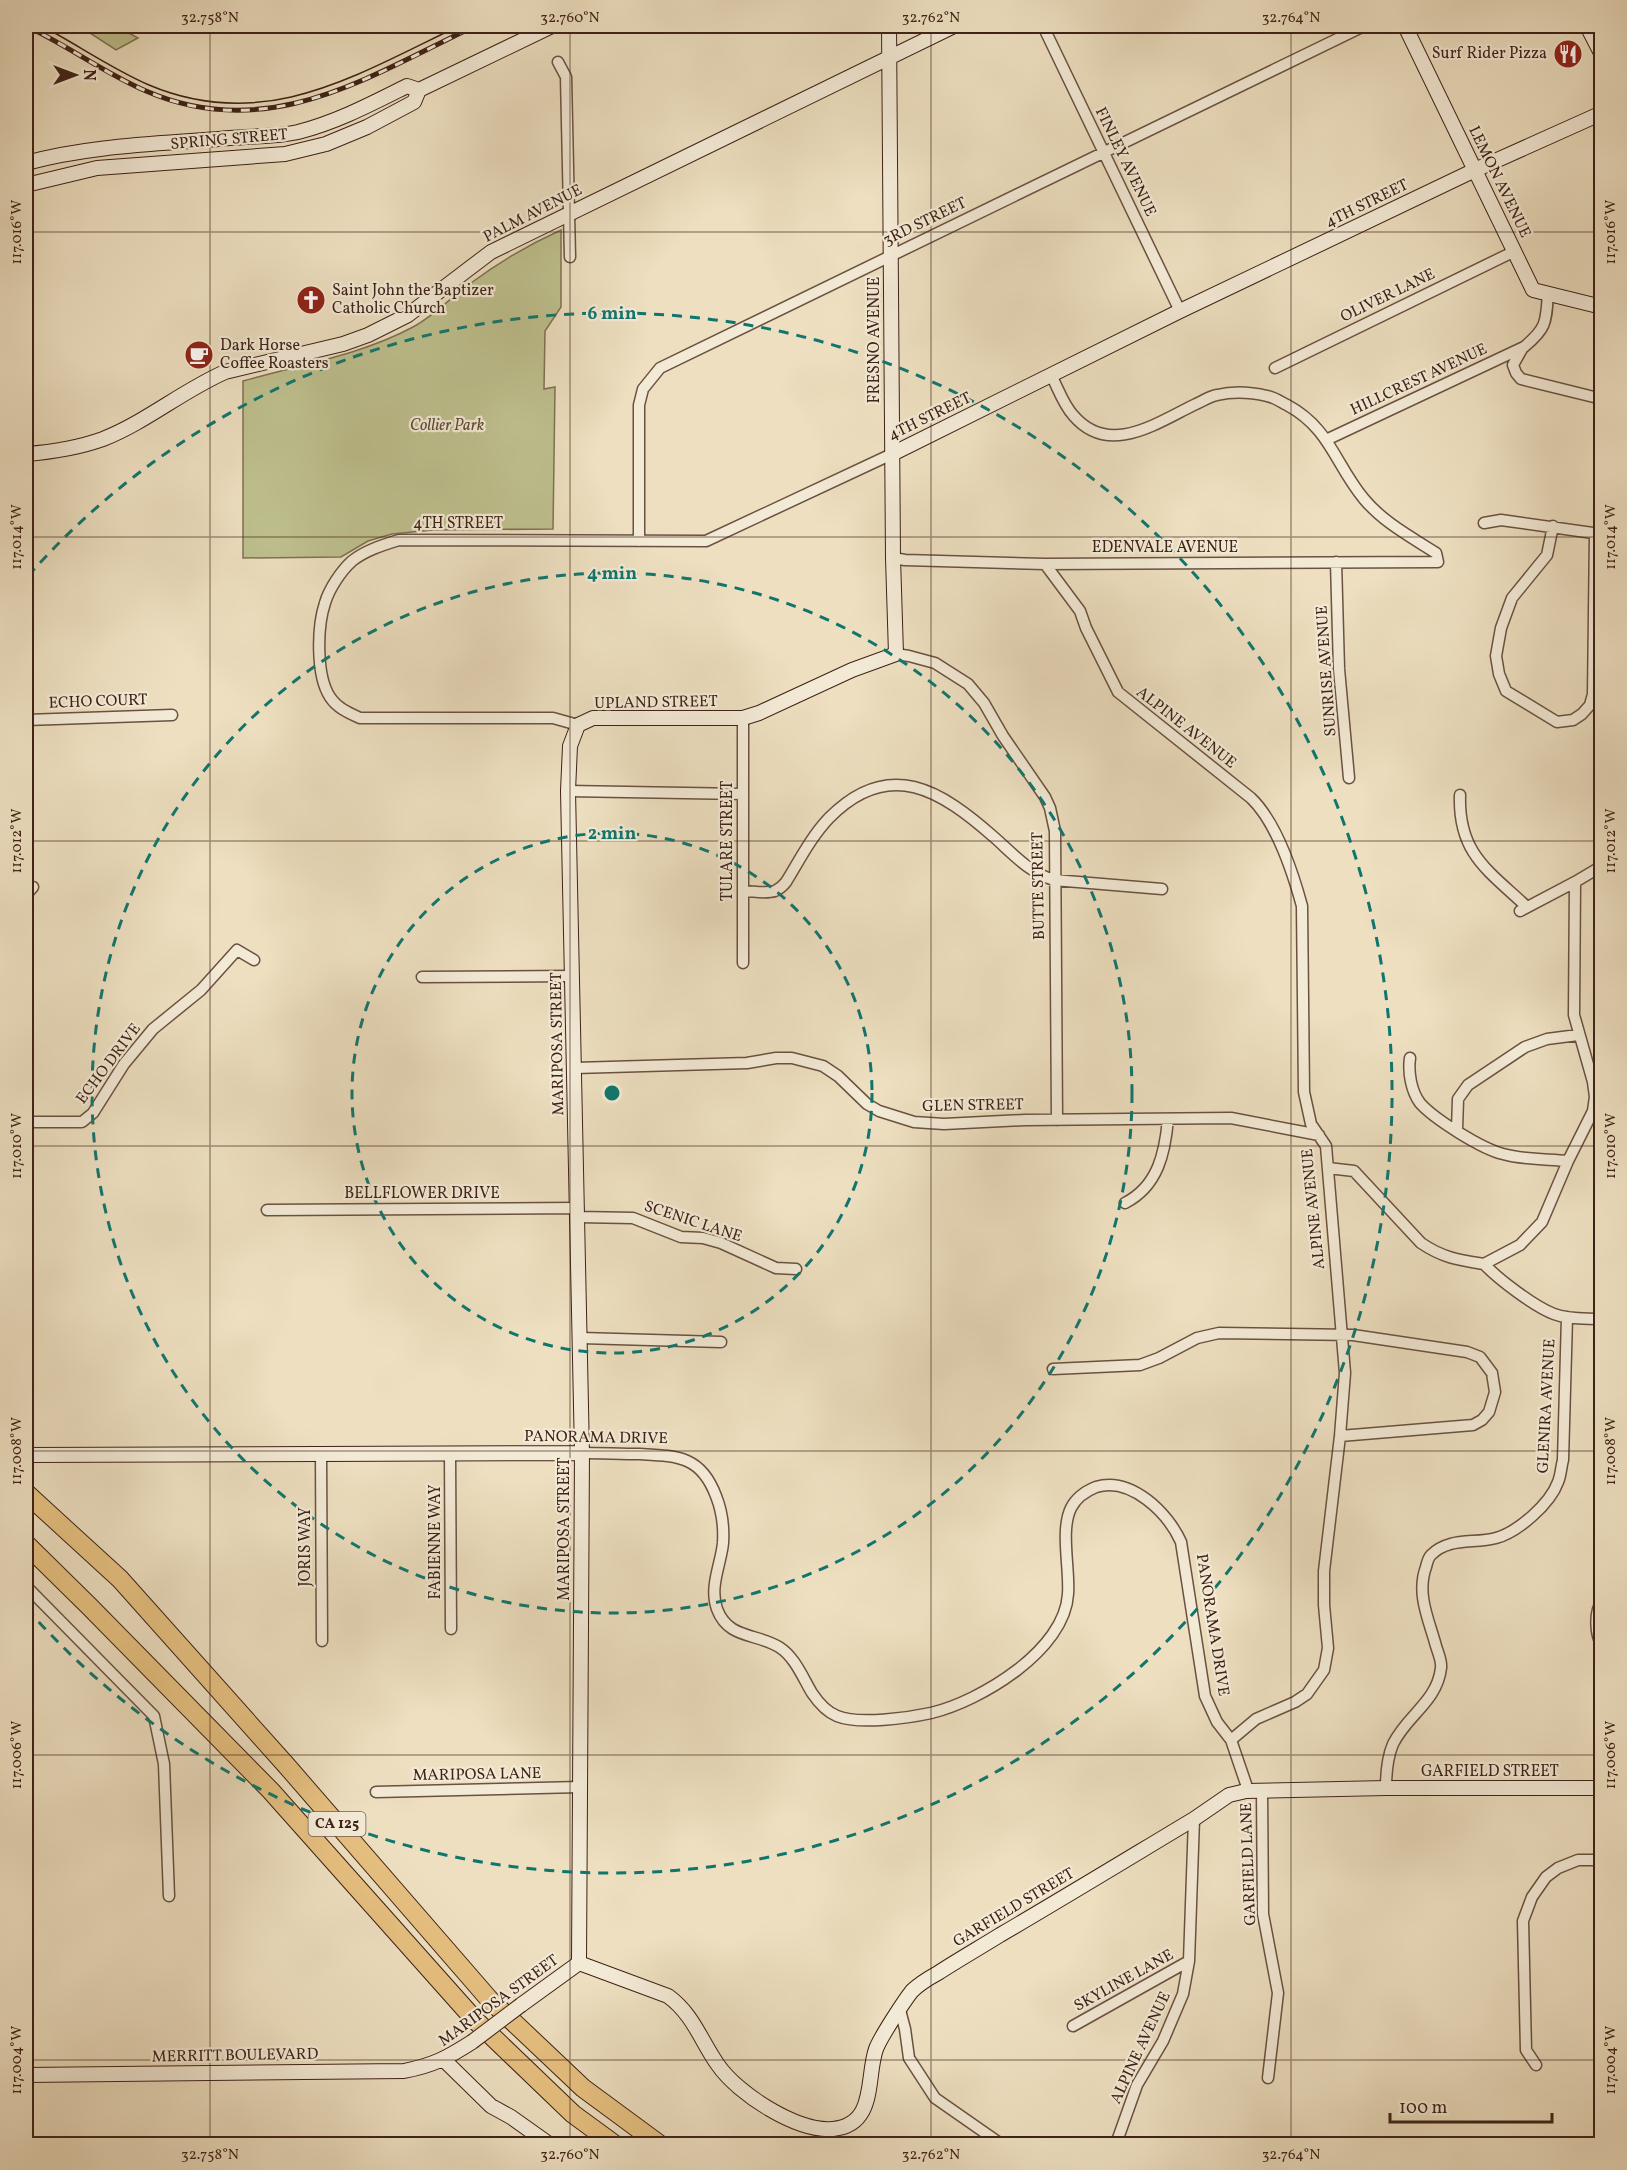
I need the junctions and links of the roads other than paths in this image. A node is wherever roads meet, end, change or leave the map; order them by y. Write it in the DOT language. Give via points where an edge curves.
graph roads {
  1 [pos="552,26"];
  2 [pos="889,26"];
  3 [pos="954,26"];
  4 [pos="1042,26"];
  5 [pos="1364,26"];
  6 [pos="1405,26"];
  7 [pos="1587,26"];
  8 [pos="1602,55"];
  9 [pos="889,57"];
  10 [pos="558,62"];
  11 [pos="420,90"];
  12 [pos="1602,113"];
  13 [pos="1104,153"];
  14 [pos="26,163"];
  15 [pos="1475,170"];
  16 [pos="26,185"];
  17 [pos="569,213"];
  18 [pos="1515,251"];
  19 [pos="891,256"];
  20 [pos="570,257"];
  21 [pos="1548,293"];
  22 [pos="1602,307"];
  23 [pos="1180,311"];
  24 [pos="1524,347"];
  25 [pos="1275,368"];
  26 [pos="1051,375"];
  27 [pos="1602,399"];
  28 [pos="1326,440"];
  29 [pos="26,454"];
  30 [pos="892,454"];
  31 [pos="1484,523"];
  32 [pos="1552,526"];
  33 [pos="1598,533"];
  34 [pos="639,541"];
  35 [pos="893,558"];
  36 [pos="1336,562"];
  37 [pos="1045,564"];
  38 [pos="896,654"];
  39 [pos="321,674"];
  40 [pos="172,714"];
  41 [pos="742,718"];
  42 [pos="26,720"];
  43 [pos="578,724"];
  44 [pos="1349,778"];
  45 [pos="568,791"];
  46 [pos="743,795"];
  47 [pos="1460,795"];
  48 [pos="1602,866"];
  49 [pos="1054,880"];
  50 [pos="1575,882"];
  51 [pos="1162,889"];
  52 [pos="743,891"];
  53 [pos="254,960"];
  54 [pos="742,963"];
  55 [pos="572,976"];
  56 [pos="422,977"];
  57 [pos="1578,1035"];
  58 [pos="1410,1058"];
  59 [pos="575,1068"];
  60 [pos="1168,1119"];
  61 [pos="1057,1120"];
  62 [pos="26,1122"];
  63 [pos="1457,1130"];
  64 [pos="1318,1135"];
  65 [pos="1568,1161"];
  66 [pos="1328,1168"];
  67 [pos="1125,1203"];
  68 [pos="267,1210"];
  69 [pos="578,1213"];
  70 [pos="1484,1264"];
  71 [pos="796,1269"];
  72 [pos="1567,1317"];
  73 [pos="1602,1318"];
  74 [pos="1342,1334"];
  75 [pos="581,1338"];
  76 [pos="721,1342"];
  77 [pos="1053,1369"];
  78 [pos="1340,1436"];
  79 [pos="582,1452"];
  80 [pos="321,1454"];
  81 [pos="450,1454"];
  82 [pos="26,1455"];
  83 [pos="26,1492"];
  84 [pos="26,1544"];
  85 [pos="26,1586"];
  86 [pos="1602,1600"];
  87 [pos="451,1629"];
  88 [pos="322,1641"];
  89 [pos="1602,1646"];
  90 [pos="1231,1740"];
  91 [pos="580,1787"];
  92 [pos="1386,1788"];
  93 [pos="1602,1788"];
  94 [pos="1246,1791"];
  95 [pos="1262,1791"];
  96 [pos="376,1792"];
  97 [pos="1194,1819"];
  98 [pos="1602,1860"];
  99 [pos="169,1896"];
  100 [pos="1189,1961"];
  101 [pos="579,1963"];
  102 [pos="900,2010"];
  103 [pos="1073,2026"];
  104 [pos="444,2060"];
  105 [pos="1536,2066"];
  106 [pos="26,2075"];
  107 [pos="1268,2078"];
  108 [pos="549,2145"];
  109 [pos="614,2145"];
  110 [pos="659,2145"];
  111 [pos="1001,2145"];
  112 [pos="1116,2145"];
  1 -- 11 [label="street, SPRING STREET"];
  2 -- 9 [label="street, FRESNO AVENUE"];
  3 -- 9 [label="street, PALM AVENUE"];
  4 -- 13 [label="street, FINLEY AVENUE"];
  5 -- 13 [label="street, 3RD STREET"];
  6 -- 15 [label="street, LEMON AVENUE"];
  7 -- 8 [label="street"];
  9 -- 17 [label="street, PALM AVENUE"];
  9 -- 19 [label="street, FRESNO AVENUE"];
  10 -- 17 [label="street" via="566,77"];
  11 -- 14 [label="street, SPRING STREET" via="407,86 333,122 295,133 96,149"];
  11 -- 16 [label="street, SPRING STREET" via="414,102 367,127 326,144 285,154 97,168"];
  12 -- 15 [label="street, 4TH STREET"];
  13 -- 19 [label="street, 3RD STREET"];
  13 -- 23 [label="street, FINLEY AVENUE"];
  15 -- 18 [label="street, LEMON AVENUE"];
  15 -- 23 [label="street, 4TH STREET"];
  17 -- 20 [label="street"];
  17 -- 29 [label="street, PALM AVENUE" via="491,252 408,315 368,335 225,372 102,439 56,452"];
  18 -- 21 [label="street, LEMON AVENUE" via="1533,290"];
  18 -- 25 [label="street, OLIVER LANE"];
  19 -- 30 [label="street, FRESNO AVENUE"];
  19 -- 34 [label="street, 3RD STREET" via="660,368 643,389 639,405"];
  21 -- 22 [label="street, LEMON AVENUE"];
  21 -- 24 [label="street, HILLCREST AVENUE" via="1544,324"];
  23 -- 26 [label="street, 4TH STREET"];
  24 -- 27 [label="street, HILLCREST AVENUE" via="1513,365 1521,379"];
  24 -- 28 [label="street, HILLCREST AVENUE"];
  26 -- 28 [label="street" via="1073,415 1099,433 1134,434 1216,395 1245,392 1270,396 1302,414"];
  26 -- 30 [label="street, 4TH STREET"];
  28 -- 36 [label="street, EDENVALE AVENUE" via="1365,501 1392,525 1436,553 1438,562"];
  30 -- 34 [label="street, 4TH STREET" via="706,541"];
  30 -- 35 [label="street, FRESNO AVENUE"];
  31 -- 32 [label="street" via="1501,520"];
  32 -- 33 [label="street"];
  32 -- 33 [label="street" via="1547,555 1512,598 1496,656 1506,691 1557,722 1582,714 1593,694"];
  34 -- 39 [label="street, 4TH STREET" via="399,540 373,548 352,561 325,602"];
  35 -- 37 [label="street, EDENVALE AVENUE"];
  35 -- 38 [label="street, FRESNO AVENUE"];
  36 -- 37 [label="street, EDENVALE AVENUE"];
  36 -- 44 [label="street, SUNRISE AVENUE"];
  37 -- 64 [label="street, ALPINE AVENUE" via="1080,611 1118,692 1251,798 1268,818 1299,889 1302,906 1304,1092 1311,1124"];
  38 -- 41 [label="street, UPLAND STREET"];
  38 -- 49 [label="street, BUTTE STREET" via="947,669 968,684 984,703 1050,808 1055,831"];
  39 -- 43 [label="street, UPLAND STREET" via="331,699 360,718 554,718"];
  40 -- 42 [label="street, ECHO COURT"];
  41 -- 43 [label="street, UPLAND STREET" via="601,717"];
  41 -- 46 [label="street, TULARE STREET"];
  43 -- 45 [label="street, MARIPOSA STREET" via="570,746"];
  45 -- 46 [label="street"];
  45 -- 55 [label="street, MARIPOSA STREET"];
  46 -- 52 [label="street, TULARE STREET"];
  47 -- 50 [label="street" via="1461,823 1472,852 1524,909"];
  48 -- 50 [label="street"];
  49 -- 51 [label="street"];
  49 -- 52 [label="street" via="1039,875 950,803 896,783 860,793 828,819 781,888"];
  49 -- 61 [label="street, BUTTE STREET"];
  50 -- 57 [label="street" via="1574,1015"];
  52 -- 54 [label="street, TULARE STREET"];
  53 -- 62 [label="street, ECHO DRIVE" via="237,950 201,990 153,1029 124,1064 93,1113 82,1122"];
  55 -- 56 [label="street"];
  55 -- 59 [label="street, MARIPOSA STREET"];
  57 -- 63 [label="street" via="1525,1047 1468,1085 1458,1098"];
  57 -- 65 [label="street" via="1593,1082 1594,1104 1591,1118"];
  58 -- 63 [label="street" via="1408,1068 1420,1103"];
  59 -- 61 [label="street, GLEN STREET" via="792,1058 823,1066 867,1104 914,1122"];
  59 -- 69 [label="street, MARIPOSA STREET"];
  60 -- 61 [label="street, GLEN STREET"];
  60 -- 64 [label="street, GLEN STREET" via="1231,1118"];
  60 -- 67 [label="street" via="1160,1165 1137,1197"];
  63 -- 65 [label="street" via="1503,1154"];
  64 -- 66 [label="street, ALPINE AVENUE" via="1326,1146"];
  65 -- 70 [label="street" via="1547,1213 1536,1229 1520,1245"];
  66 -- 70 [label="street" via="1354,1172 1432,1251 1455,1260"];
  66 -- 74 [label="street, ALPINE AVENUE"];
  68 -- 69 [label="street, BELLFLOWER DRIVE"];
  69 -- 71 [label="street, SCENIC LANE" via="633,1218 681,1237 721,1243 776,1268"];
  69 -- 75 [label="street, MARIPOSA STREET"];
  70 -- 72 [label="street" via="1496,1277 1533,1301"];
  72 -- 73 [label="street"];
  72 -- 92 [label="street, GLENIRA AVENUE" via="1563,1460 1559,1480 1520,1528 1496,1538 1450,1543 1430,1556 1421,1579 1421,1594 1442,1664 1439,1683 1393,1744 1386,1768"];
  74 -- 77 [label="street" via="1219,1333 1197,1338 1140,1365"];
  74 -- 78 [label="street, ALPINE AVENUE" via="1345,1373"];
  74 -- 78 [label="street" via="1473,1354 1489,1367 1495,1386 1489,1412 1473,1425"];
  75 -- 76 [label="street"];
  75 -- 79 [label="street, MARIPOSA STREET"];
  78 -- 90 [label="street, ALPINE AVENUE" via="1324,1571 1328,1648 1324,1670 1307,1694 1256,1719"];
  79 -- 81 [label="street, PANORAMA DRIVE"];
  79 -- 90 [label="street, PANORAMA DRIVE" via="671,1455 688,1460 700,1470 713,1487 722,1518 723,1541 714,1594 722,1618 730,1629 784,1651 818,1701 831,1713 864,1720 915,1716 952,1706 996,1686 1025,1662 1054,1634 1064,1615 1068,1597 1067,1521 1075,1502 1100,1486 1122,1486 1136,1491 1170,1523 1181,1542 1205,1696"];
  79 -- 91 [label="street, MARIPOSA STREET"];
  80 -- 81 [label="street, PANORAMA DRIVE"];
  80 -- 82 [label="street, PANORAMA DRIVE"];
  80 -- 88 [label="street, JORIS WAY"];
  81 -- 87 [label="street, FABIENNE WAY"];
  83 -- 110 [label="highway, CA 125" via="120,1579 489,1999 583,2088"];
  84 -- 109 [label="highway, CA 125" via="271,1791 474,2019 573,2114"];
  85 -- 99 [label="street" via="154,1716 164,1764"];
  86 -- 89 [label="street" via="1597,1608 1597,1638"];
  90 -- 94 [label="street"];
  91 -- 96 [label="street, MARIPOSA LANE"];
  91 -- 101 [label="street, MARIPOSA STREET"];
  92 -- 93 [label="street, GARFIELD STREET"];
  92 -- 95 [label="street, GARFIELD STREET"];
  94 -- 95 [label="street, GARFIELD STREET"];
  94 -- 97 [label="street, GARFIELD STREET" via="1229,1795"];
  95 -- 107 [label="street, GARFIELD LANE" via="1263,1914 1278,1993"];
  97 -- 100 [label="street, ALPINE AVENUE"];
  97 -- 102 [label="street, GARFIELD STREET" via="924,1982 913,1990"];
  98 -- 105 [label="street" via="1578,1860 1546,1877 1532,1897 1523,1921 1526,2050"];
  100 -- 103 [label="street, SKYLINE LANE"];
  100 -- 112 [label="street, ALPINE AVENUE" via="1183,1994 1163,2041 1137,2085"];
  101 -- 102 [label="street, GARFIELD STREET" via="668,1996 681,2005 732,2082 782,2117 833,2129 849,2125 862,2113 876,2049"];
  101 -- 104 [label="street, MARIPOSA STREET, bridge"];
  102 -- 111 [label="street" via="909,2058 935,2098"];
  104 -- 106 [label="street, MERRITT BOULEVARD" via="404,2071"];
  104 -- 108 [label="street, MARIPOSA STREET" via="491,2106"];
}
